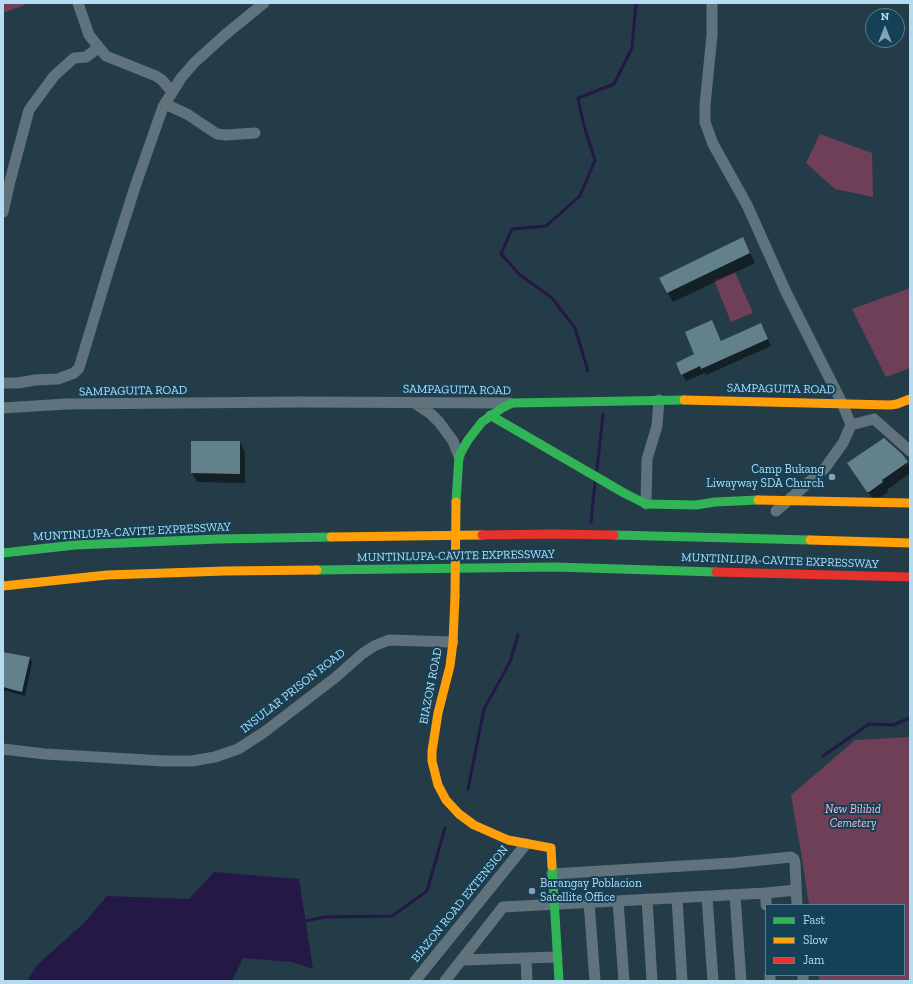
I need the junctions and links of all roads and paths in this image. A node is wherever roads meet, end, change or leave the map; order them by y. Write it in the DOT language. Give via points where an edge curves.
graph roads {
  1 [pos="78,3"];
  2 [pos="264,3"];
  3 [pos="712,3"];
  4 [pos="98,48"];
  5 [pos="172,92"];
  6 [pos="165,104"];
  7 [pos="255,133"];
  8 [pos="3,212"];
  9 [pos="3,384"];
  10 [pos="910,399"];
  11 [pos="659,400"];
  12 [pos="412,402"];
  13 [pos="512,403"];
  14 [pos="842,403"];
  15 [pos="879,405"];
  16 [pos="3,408"];
  17 [pos="490,415"];
  18 [pos="874,419"];
  19 [pos="851,425"];
  20 [pos="910,451"];
  21 [pos="459,456"];
  22 [pos="787,501"];
  23 [pos="910,503"];
  24 [pos="646,504"];
  25 [pos="776,511"];
  26 [pos="910,543"];
  27 [pos="3,553"];
  28 [pos="910,577"];
  29 [pos="3,586"];
  30 [pos="453,642"];
  31 [pos="3,748"];
  32 [pos="526,844"];
  33 [pos="552,874"];
  34 [pos="796,890"];
  35 [pos="766,894"];
  36 [pos="735,895"];
  37 [pos="707,897"];
  38 [pos="677,898"];
  39 [pos="647,899"];
  40 [pos="618,901"];
  41 [pos="589,902"];
  42 [pos="554,904"];
  43 [pos="766,904"];
  44 [pos="797,904"];
  45 [pos="558,957"];
  46 [pos="526,958"];
  47 [pos="462,960"];
  48 [pos="415,981"];
  49 [pos="445,981"];
  50 [pos="527,981"];
  51 [pos="559,981"];
  52 [pos="595,981"];
  53 [pos="624,981"];
  54 [pos="652,981"];
  55 [pos="682,981"];
  56 [pos="713,981"];
  57 [pos="741,981"];
  1 -- 4 [label="street" via="89,35"];
  2 -- 5 [label="street" via="195,62"];
  3 -- 14 [label="street" via="705,122 713,144 747,205 786,292"];
  4 -- 5 [label="street" via="106,56 156,76"];
  4 -- 8 [label="street" via="86,57 74,58 54,76 29,110"];
  5 -- 6 [label="street"];
  6 -- 7 [label="street" via="187,114 217,134 226,136"];
  6 -- 9 [label="street" via="135,187 79,368 74,373 58,379"];
  10 -- 15 [label="main road, SAMPAGUITA ROAD" via="898,404"];
  11 -- 13 [label="main road, SAMPAGUITA ROAD"];
  11 -- 14 [label="main road, SAMPAGUITA ROAD"];
  11 -- 24 [label="street" via="657,426 647,459"];
  12 -- 13 [label="street, SAMPAGUITA ROAD"];
  12 -- 16 [label="street, SAMPAGUITA ROAD" via="96,404"];
  12 -- 21 [label="street, BIAZON ROAD" via="439,422 453,441"];
  13 -- 17 [label="main road, BIAZON ROAD"];
  14 -- 15 [label="main road, SAMPAGUITA ROAD"];
  14 -- 19 [label="street"];
  15 -- 18 [label="street"];
  17 -- 21 [label="main road, BIAZON ROAD" via="476,429"];
  17 -- 24 [label="main road"];
  18 -- 19 [label="street"];
  18 -- 20 [label="street"];
  19 -- 22 [label="street" via="843,443 825,468"];
  21 -- 30 [label="main road, BIAZON ROAD, bridge"];
  22 -- 23 [label="main road"];
  22 -- 24 [label="main road" via="696,505"];
  22 -- 25 [label="street"];
  26 -- 27 [label="main road, MUNTINLUPA-CAVITE EXPRESSWAY" via="561,535 364,536 91,544"];
  28 -- 29 [label="main road, MUNTINLUPA-CAVITE EXPRESSWAY" via="523,567 107,575"];
  30 -- 31 [label="street, INSULAR PRISON ROAD" via="389,640 374,646 263,733 238,749 215,757 192,761 164,761 45,754"];
  30 -- 32 [label="main road, BIAZON ROAD" via="432,751 438,785 446,800 474,825 508,840"];
  32 -- 33 [label="main road, BIAZON ROAD" via="551,848"];
  32 -- 48 [label="street, BIAZON ROAD EXTENSION"];
  33 -- 34 [label="street" via="791,858 795,863"];
  33 -- 42 [label="main road"];
  34 -- 35 [label="street"];
  34 -- 44 [label="street"];
  35 -- 36 [label="street"];
  35 -- 43 [label="street"];
  36 -- 37 [label="street"];
  36 -- 57 [label="street"];
  37 -- 38 [label="street"];
  37 -- 56 [label="street"];
  38 -- 39 [label="street"];
  38 -- 55 [label="street"];
  39 -- 40 [label="street"];
  39 -- 54 [label="street"];
  40 -- 41 [label="street"];
  40 -- 53 [label="street"];
  41 -- 42 [label="street"];
  41 -- 52 [label="street"];
  42 -- 45 [label="main road"];
  42 -- 47 [label="street" via="503,907"];
  45 -- 46 [label="street"];
  45 -- 51 [label="main road"];
  46 -- 47 [label="street"];
  46 -- 50 [label="street"];
  47 -- 49 [label="street"];
}
